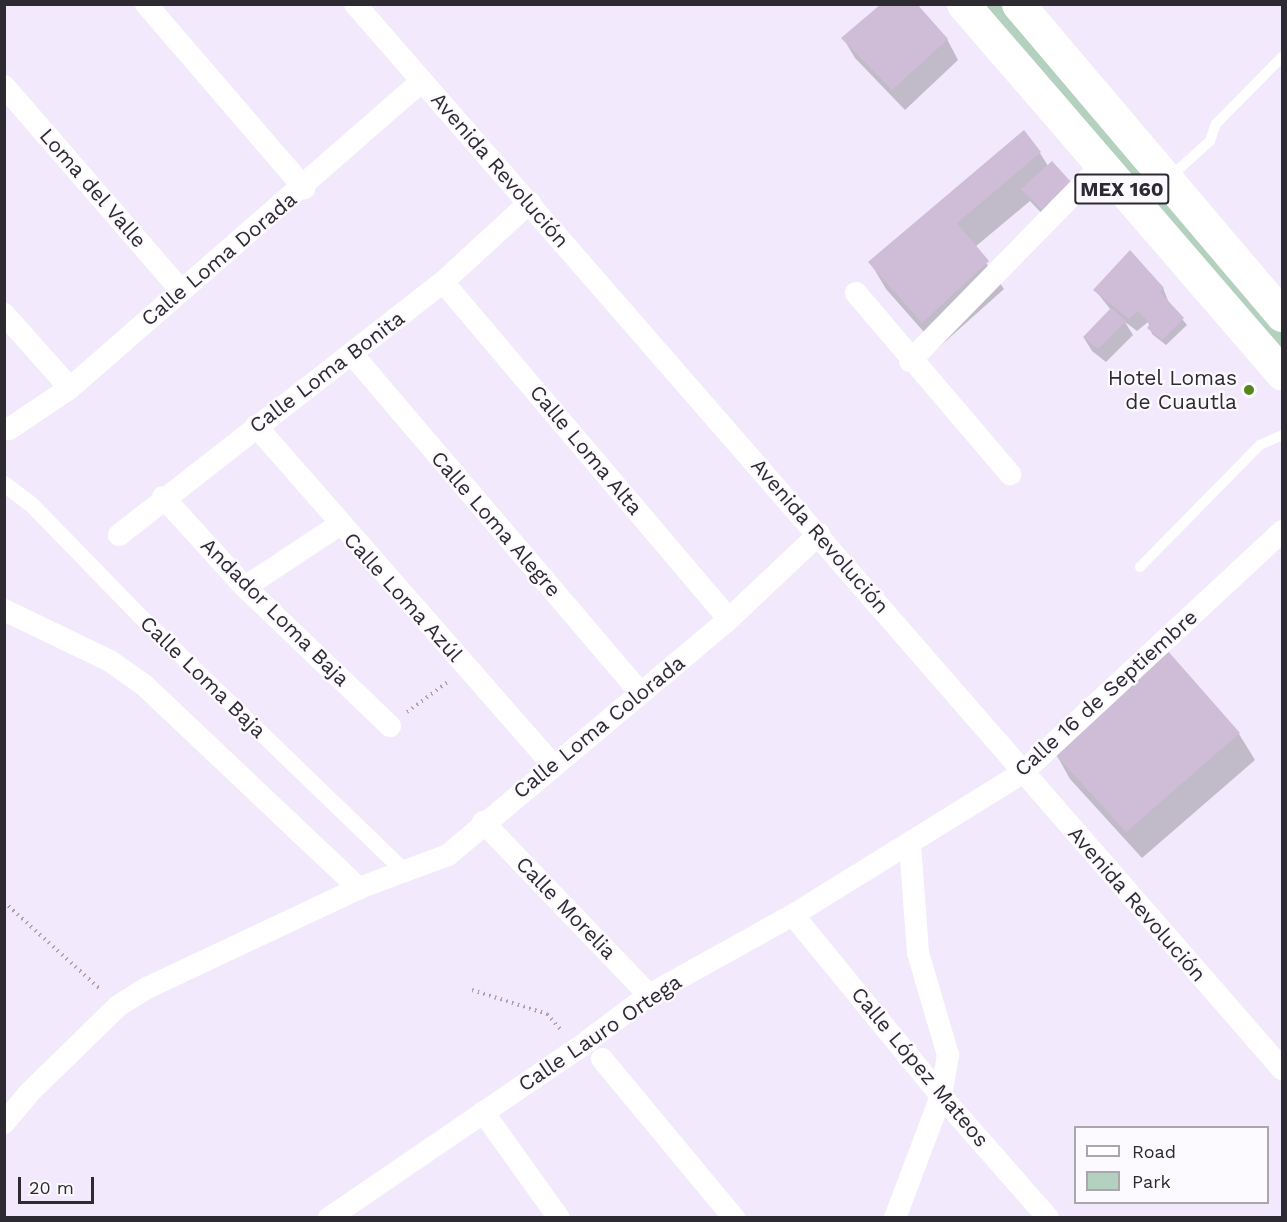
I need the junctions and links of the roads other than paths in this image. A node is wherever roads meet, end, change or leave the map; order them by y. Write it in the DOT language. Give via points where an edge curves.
graph roads {
  1 [pos="146,4"];
  2 [pos="355,4"];
  3 [pos="963,4"];
  4 [pos="1018,4"];
  5 [pos="1282,57"];
  6 [pos="422,81"];
  7 [pos="4,86"];
  8 [pos="1101,166"];
  9 [pos="1168,179"];
  10 [pos="304,188"];
  11 [pos="530,202"];
  12 [pos="443,282"];
  13 [pos="181,290"];
  14 [pos="856,293"];
  15 [pos="4,314"];
  16 [pos="1282,315"];
  17 [pos="352,354"];
  18 [pos="910,361"];
  19 [pos="1282,373"];
  20 [pos="70,388"];
  21 [pos="256,426"];
  22 [pos="9,429"];
  23 [pos="1282,435"];
  24 [pos="1010,474"];
  25 [pos="4,484"];
  26 [pos="163,496"];
  27 [pos="339,525"];
  28 [pos="1282,531"];
  29 [pos="819,534"];
  30 [pos="118,535"];
  31 [pos="1140,567"];
  32 [pos="245,587"];
  33 [pos="7,607"];
  34 [pos="729,619"];
  35 [pos="641,693"];
  36 [pos="390,726"];
  37 [pos="553,765"];
  38 [pos="1022,773"];
  39 [pos="483,822"];
  40 [pos="910,843"];
  41 [pos="403,870"];
  42 [pos="359,888"];
  43 [pos="793,915"];
  44 [pos="649,995"];
  45 [pos="602,1059"];
  46 [pos="1282,1069"];
  47 [pos="941,1096"];
  48 [pos="483,1112"];
  49 [pos="4,1123"];
  50 [pos="329,1218"];
  51 [pos="559,1218"];
  52 [pos="734,1218"];
  53 [pos="895,1218"];
  54 [pos="1048,1218"];
  1 -- 10 [label="street"];
  2 -- 6 [label="street, Avenida Revolución"];
  3 -- 8 [label="main road, MEX 160"];
  4 -- 9 [label="main road, MEX 160"];
  5 -- 9 [label="lane" via="1216,124 1210,141"];
  6 -- 10 [label="street, Calle Loma Dorada"];
  6 -- 11 [label="street, Avenida Revolución"];
  7 -- 13 [label="street, Loma del Valle"];
  8 -- 18 [label="street"];
  8 -- 19 [label="main road, MEX 160"];
  9 -- 16 [label="main road, MEX 160"];
  10 -- 13 [label="street, Calle Loma Dorada"];
  11 -- 12 [label="street, Calle Loma Bonita"];
  11 -- 29 [label="street, Avenida Revolución"];
  12 -- 17 [label="street, Calle Loma Bonita"];
  12 -- 34 [label="street, Calle Loma Alta"];
  13 -- 20 [label="street, Calle Loma Dorada"];
  14 -- 18 [label="street"];
  15 -- 20 [label="street"];
  17 -- 21 [label="street, Calle Loma Bonita"];
  17 -- 35 [label="street, Calle Loma Alegre"];
  18 -- 24 [label="street"];
  20 -- 22 [label="street, Calle Loma Dorada"];
  21 -- 26 [label="street, Calle Loma Bonita"];
  21 -- 27 [label="street, Calle Loma Azúl"];
  23 -- 31 [label="lane" via="1260,445"];
  25 -- 41 [label="street, Calle Loma Baja" via="31,504 144,620"];
  26 -- 30 [label="street, Calle Loma Bonita"];
  26 -- 32 [label="street, Andador Loma Baja"];
  27 -- 32 [label="street"];
  27 -- 37 [label="street, Calle Loma Azúl"];
  28 -- 38 [label="street, Calle 16 de Septiembre"];
  29 -- 34 [label="street, Calle Loma Colorada"];
  29 -- 38 [label="street, Avenida Revolución"];
  32 -- 36 [label="street, Andador Loma Baja"];
  33 -- 42 [label="street" via="110,661 144,685"];
  34 -- 35 [label="street, Calle Loma Colorada"];
  35 -- 37 [label="street, Calle Loma Colorada"];
  37 -- 39 [label="street, Calle Loma Colorada"];
  38 -- 40 [label="street, Calle 16 de Septiembre"];
  38 -- 46 [label="street, Avenida Revolución"];
  39 -- 41 [label="street, Calle Loma Colorada" via="448,855"];
  39 -- 44 [label="street, Calle Morelia"];
  40 -- 43 [label="street, Calle Lauro Ortega"];
  40 -- 47 [label="street" via="918,953 948,1055"];
  41 -- 42 [label="street, Calle Loma Colorada"];
  42 -- 49 [label="street, Calle Loma Colorada" via="149,987 117,1006"];
  43 -- 44 [label="street, Calle Lauro Ortega"];
  43 -- 47 [label="street, Calle López Mateos"];
  44 -- 48 [label="street, Calle Lauro Ortega"];
  45 -- 52 [label="street"];
  47 -- 53 [label="street"];
  47 -- 54 [label="street, Calle López Mateos"];
  48 -- 50 [label="street, Calle Lauro Ortega"];
  48 -- 51 [label="street"];
}
